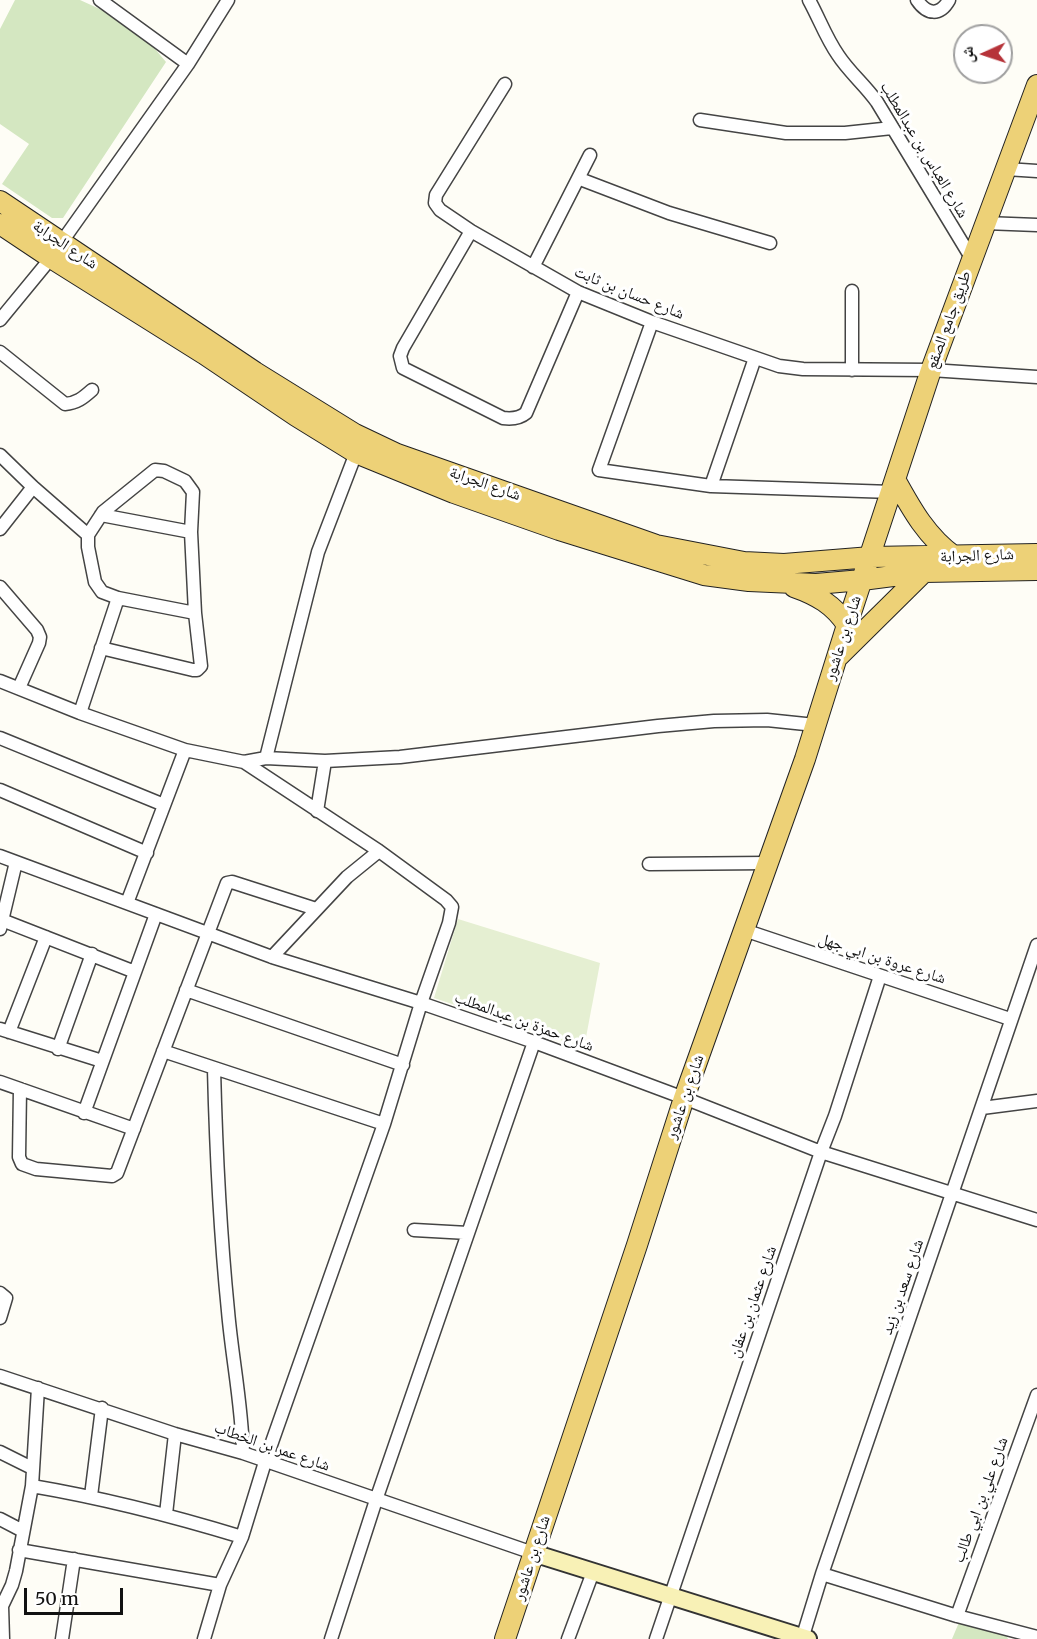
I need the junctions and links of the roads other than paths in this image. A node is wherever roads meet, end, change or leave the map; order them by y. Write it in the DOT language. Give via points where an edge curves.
graph roads {
  1 [pos="100,0"];
  2 [pos="228,0"];
  3 [pos="809,0"];
  4 [pos="917,0"];
  5 [pos="949,0"];
  6 [pos="188,64"];
  7 [pos="505,84"];
  8 [pos="1037,85"];
  9 [pos="700,120"];
  10 [pos="892,128"];
  11 [pos="590,155"];
  12 [pos="1006,169"];
  13 [pos="1037,171"];
  14 [pos="580,179"];
  15 [pos="0,201"];
  16 [pos="985,223"];
  17 [pos="0,224"];
  18 [pos="1037,225"];
  19 [pos="471,231"];
  20 [pos="770,243"];
  21 [pos="56,250"];
  22 [pos="972,259"];
  23 [pos="533,267"];
  24 [pos="852,291"];
  25 [pos="578,292"];
  26 [pos="0,320"];
  27 [pos="652,322"];
  28 [pos="172,325"];
  29 [pos="0,352"];
  30 [pos="755,358"];
  31 [pos="852,370"];
  32 [pos="931,370"];
  33 [pos="1037,377"];
  34 [pos="92,390"];
  35 [pos="356,453"];
  36 [pos="0,455"];
  37 [pos="711,486"];
  38 [pos="894,486"];
  39 [pos="33,487"];
  40 [pos="101,515"];
  41 [pos="0,529"];
  42 [pos="191,532"];
  43 [pos="88,535"];
  44 [pos="1037,554"];
  45 [pos="955,557"];
  46 [pos="871,558"];
  47 [pos="1037,570"];
  48 [pos="924,572"];
  49 [pos="862,580"];
  50 [pos="783,583"];
  51 [pos="0,587"];
  52 [pos="118,598"];
  53 [pos="195,613"];
  54 [pos="847,625"];
  55 [pos="101,648"];
  56 [pos="837,658"];
  57 [pos="0,681"];
  58 [pos="19,688"];
  59 [pos="80,713"];
  60 [pos="815,724"];
  61 [pos="0,738"];
  62 [pos="185,750"];
  63 [pos="266,758"];
  64 [pos="325,761"];
  65 [pos="244,762"];
  66 [pos="0,790"];
  67 [pos="164,805"];
  68 [pos="317,811"];
  69 [pos="380,850"];
  70 [pos="147,853"];
  71 [pos="0,856"];
  72 [pos="16,862"];
  73 [pos="769,862"];
  74 [pos="649,864"];
  75 [pos="127,903"];
  76 [pos="316,909"];
  77 [pos="156,914"];
  78 [pos="1,924"];
  79 [pos="744,930"];
  80 [pos="208,934"];
  81 [pos="46,938"];
  82 [pos="1037,945"];
  83 [pos="92,954"];
  84 [pos="272,957"];
  85 [pos="135,972"];
  86 [pos="880,975"];
  87 [pos="186,990"];
  88 [pos="421,1003"];
  89 [pos="1010,1019"];
  90 [pos="4,1031"];
  91 [pos="534,1042"];
  92 [pos="58,1048"];
  93 [pos="163,1051"];
  94 [pos="102,1061"];
  95 [pos="403,1065"];
  96 [pos="214,1069"];
  97 [pos="0,1082"];
  98 [pos="20,1089"];
  99 [pos="684,1098"];
  100 [pos="1037,1101"];
  101 [pos="982,1107"];
  102 [pos="84,1113"];
  103 [pos="384,1124"];
  104 [pos="134,1129"];
  105 [pos="821,1152"];
  106 [pos="952,1193"];
  107 [pos="1037,1220"];
  108 [pos="414,1230"];
  109 [pos="468,1233"];
  110 [pos="0,1293"];
  111 [pos="0,1318"];
  112 [pos="0,1376"];
  113 [pos="38,1388"];
  114 [pos="1037,1395"];
  115 [pos="102,1408"];
  116 [pos="176,1434"];
  117 [pos="0,1452"];
  118 [pos="243,1452"];
  119 [pos="265,1462"];
  120 [pos="32,1468"];
  121 [pos="32,1486"];
  122 [pos="91,1496"];
  123 [pos="376,1500"];
  124 [pos="166,1514"];
  125 [pos="0,1519"];
  126 [pos="23,1531"];
  127 [pos="242,1537"];
  128 [pos="19,1550"];
  129 [pos="533,1553"];
  130 [pos="74,1559"];
  131 [pos="593,1572"];
  132 [pos="822,1574"];
  133 [pos="220,1585"];
  134 [pos="670,1596"];
  135 [pos="1,1606"];
  136 [pos="957,1616"];
  137 [pos="1037,1637"];
  138 [pos="804,1638"];
  139 [pos="3,1639"];
  140 [pos="62,1639"];
  141 [pos="204,1639"];
  142 [pos="331,1639"];
  143 [pos="505,1639"];
  144 [pos="568,1639"];
  145 [pos="656,1639"];
  1 -- 6 [label="street"];
  2 -- 6 [label="street"];
  3 -- 10 [label="street, شارع العباس بن عبدالمطلب" via="836,53 867,87"];
  4 -- 5 [label="street" via="928,12 941,11"];
  6 -- 21 [label="street"];
  7 -- 19 [label="street, شارع حسان بن ثابت" via="434,200 440,210"];
  8 -- 12 [label="main road, طريق جامع الصقع"];
  9 -- 10 [label="street" via="786,133"];
  10 -- 22 [label="street, شارع العباس بن عبدالمطلب"];
  11 -- 14 [label="street"];
  12 -- 13 [label="street"];
  12 -- 16 [label="main road, طريق جامع الصقع"];
  14 -- 20 [label="street" via="669,213"];
  14 -- 23 [label="street"];
  15 -- 21 [label="main road, شارع الجرابة"];
  16 -- 18 [label="street"];
  16 -- 22 [label="main road, طريق جامع الصقع"];
  17 -- 21 [label="main road, شارع الجرابة"];
  19 -- 23 [label="street, شارع حسان بن ثابت"];
  19 -- 25 [label="street" via="403,348 403,368 503,418 522,416"];
  21 -- 26 [label="street"];
  21 -- 28 [label="main road, شارع الجرابة"];
  22 -- 32 [label="main road, طريق جامع الصقع"];
  23 -- 25 [label="street, شارع حسان بن ثابت"];
  24 -- 31 [label="street"];
  25 -- 27 [label="street, شارع حسان بن ثابت"];
  27 -- 30 [label="street, شارع حسان بن ثابت"];
  27 -- 37 [label="street" via="599,470"];
  28 -- 35 [label="main road, شارع الجرابة" via="286,410"];
  28 -- 46 [label="main road, شارع الجرابة" via="375,445 656,545 744,562 784,564"];
  29 -- 34 [label="street" via="65,404 81,400"];
  30 -- 31 [label="street, شارع حسان بن ثابت" via="791,368"];
  30 -- 37 [label="street"];
  31 -- 32 [label="street, شارع حسان بن ثابت"];
  32 -- 33 [label="street, شارع حسان بن ثابت"];
  32 -- 38 [label="main road, طريق جامع الصقع"];
  35 -- 50 [label="main road, شارع الجرابة" via="454,494 704,575"];
  35 -- 63 [label="street" via="318,552"];
  36 -- 39 [label="street"];
  37 -- 38 [label="street"];
  38 -- 45 [label="main road" via="924,528"];
  38 -- 46 [label="main road, طريق جامع الصقع"];
  39 -- 41 [label="street"];
  39 -- 43 [label="street"];
  40 -- 42 [label="street"];
  40 -- 42 [label="street" via="153,471 164,471 185,481 193,492"];
  40 -- 43 [label="street"];
  42 -- 53 [label="street"];
  43 -- 52 [label="street" via="97,588"];
  44 -- 45 [label="main road, شارع الجرابة"];
  45 -- 46 [label="main road, شارع الجرابة"];
  46 -- 49 [label="main road, شارع بن عاشور"];
  47 -- 48 [label="main road, شارع الجرابة"];
  48 -- 49 [label="main road, شارع الجرابة"];
  48 -- 56 [label="main road"];
  49 -- 50 [label="main road, شارع الجرابة"];
  49 -- 54 [label="main road, شارع بن عاشور"];
  50 -- 54 [label="main road" via="832,606"];
  51 -- 58 [label="street" via="40,637"];
  52 -- 53 [label="street"];
  52 -- 55 [label="street"];
  53 -- 55 [label="street" via="201,662 197,670"];
  54 -- 56 [label="main road, شارع بن عاشور"];
  55 -- 59 [label="street"];
  56 -- 60 [label="main road, شارع بن عاشور"];
  57 -- 58 [label="street"];
  58 -- 59 [label="street"];
  59 -- 62 [label="street"];
  60 -- 64 [label="street" via="714,721 400,757"];
  60 -- 73 [label="main road, شارع بن عاشور"];
  61 -- 67 [label="street"];
  62 -- 65 [label="street"];
  62 -- 67 [label="street"];
  63 -- 64 [label="street"];
  63 -- 65 [label="street"];
  64 -- 68 [label="street"];
  65 -- 68 [label="street"];
  66 -- 70 [label="street"];
  67 -- 70 [label="street"];
  68 -- 69 [label="street"];
  69 -- 76 [label="street"];
  69 -- 88 [label="street" via="452,907 450,923"];
  70 -- 75 [label="street"];
  71 -- 72 [label="street, شارع حمزة بن عبدالمطلب"];
  72 -- 75 [label="street, شارع حمزة بن عبدالمطلب"];
  72 -- 78 [label="street"];
  73 -- 74 [label="street"];
  73 -- 79 [label="main road, شارع بن عاشور"];
  75 -- 77 [label="street, شارع حمزة بن عبدالمطلب"];
  76 -- 80 [label="street" via="229,882"];
  76 -- 84 [label="street"];
  77 -- 80 [label="street, شارع حمزة بن عبدالمطلب"];
  77 -- 85 [label="street"];
  78 -- 81 [label="street"];
  79 -- 86 [label="street, شارع عروة بن ابي جهل"];
  79 -- 99 [label="main road, شارع بن عاشور"];
  80 -- 84 [label="street, شارع حمزة بن عبدالمطلب"];
  80 -- 87 [label="street"];
  81 -- 83 [label="street"];
  81 -- 90 [label="street"];
  82 -- 89 [label="street, شارع سعد بن زيد"];
  83 -- 85 [label="street"];
  83 -- 92 [label="street"];
  84 -- 88 [label="street, شارع حمزة بن عبدالمطلب"];
  85 -- 94 [label="street"];
  86 -- 89 [label="street, شارع عروة بن ابي جهل"];
  86 -- 105 [label="street, شارع عثمان بن عفان"];
  87 -- 93 [label="street"];
  87 -- 95 [label="street"];
  88 -- 91 [label="street, شارع حمزة بن عبدالمطلب"];
  88 -- 95 [label="street"];
  89 -- 101 [label="street, شارع سعد بن زيد"];
  90 -- 92 [label="street"];
  91 -- 99 [label="street, شارع حمزة بن عبدالمطلب"];
  91 -- 109 [label="street"];
  92 -- 94 [label="street"];
  93 -- 96 [label="street"];
  93 -- 104 [label="street"];
  94 -- 102 [label="street"];
  95 -- 103 [label="street"];
  96 -- 103 [label="street"];
  96 -- 118 [label="street" via="217,1179"];
  97 -- 98 [label="street"];
  98 -- 102 [label="street"];
  98 -- 104 [label="street" via="19,1157 27,1167 112,1176"];
  99 -- 105 [label="street, شارع حمزة بن عبدالمطلب"];
  99 -- 129 [label="main road, شارع بن عاشور"];
  100 -- 101 [label="street"];
  101 -- 106 [label="street, شارع سعد بن زيد"];
  102 -- 104 [label="street"];
  103 -- 119 [label="street"];
  105 -- 106 [label="street, شارع حمزة بن عبدالمطلب"];
  105 -- 134 [label="street, شارع عثمان بن عفان"];
  106 -- 107 [label="street, شارع حمزة بن عبدالمطلب"];
  106 -- 132 [label="street, شارع سعد بن زيد"];
  108 -- 109 [label="street"];
  109 -- 123 [label="street"];
  110 -- 111 [label="street" via="6,1298"];
  112 -- 113 [label="street, شارع عمر بن الخطاب"];
  113 -- 115 [label="street, شارع عمر بن الخطاب"];
  113 -- 120 [label="street"];
  114 -- 136 [label="street, شارع علي بن ابي طالب"];
  115 -- 116 [label="street, شارع عمر بن الخطاب"];
  115 -- 122 [label="street"];
  116 -- 118 [label="street, شارع عمر بن الخطاب"];
  116 -- 124 [label="street"];
  117 -- 120 [label="street"];
  118 -- 119 [label="street, شارع عمر بن الخطاب"];
  119 -- 123 [label="street, شارع عمر بن الخطاب"];
  119 -- 127 [label="street"];
  120 -- 121 [label="street"];
  121 -- 122 [label="street"];
  121 -- 126 [label="street"];
  122 -- 124 [label="street"];
  123 -- 129 [label="street, شارع عمر بن الخطاب"];
  123 -- 142 [label="street"];
  124 -- 127 [label="street"];
  125 -- 126 [label="street"];
  126 -- 128 [label="street"];
  127 -- 133 [label="street"];
  128 -- 130 [label="street"];
  128 -- 135 [label="street" via="12,1585"];
  129 -- 131 [label="street"];
  129 -- 143 [label="main road, شارع بن عاشور"];
  130 -- 133 [label="street"];
  130 -- 140 [label="street"];
  131 -- 134 [label="street"];
  131 -- 144 [label="street"];
  132 -- 136 [label="street"];
  132 -- 138 [label="street, شارع سعد بن زيد"];
  133 -- 141 [label="street"];
  134 -- 138 [label="street"];
  134 -- 145 [label="street, شارع عثمان بن عفان"];
  135 -- 139 [label="street"];
  136 -- 137 [label="street"];
}
